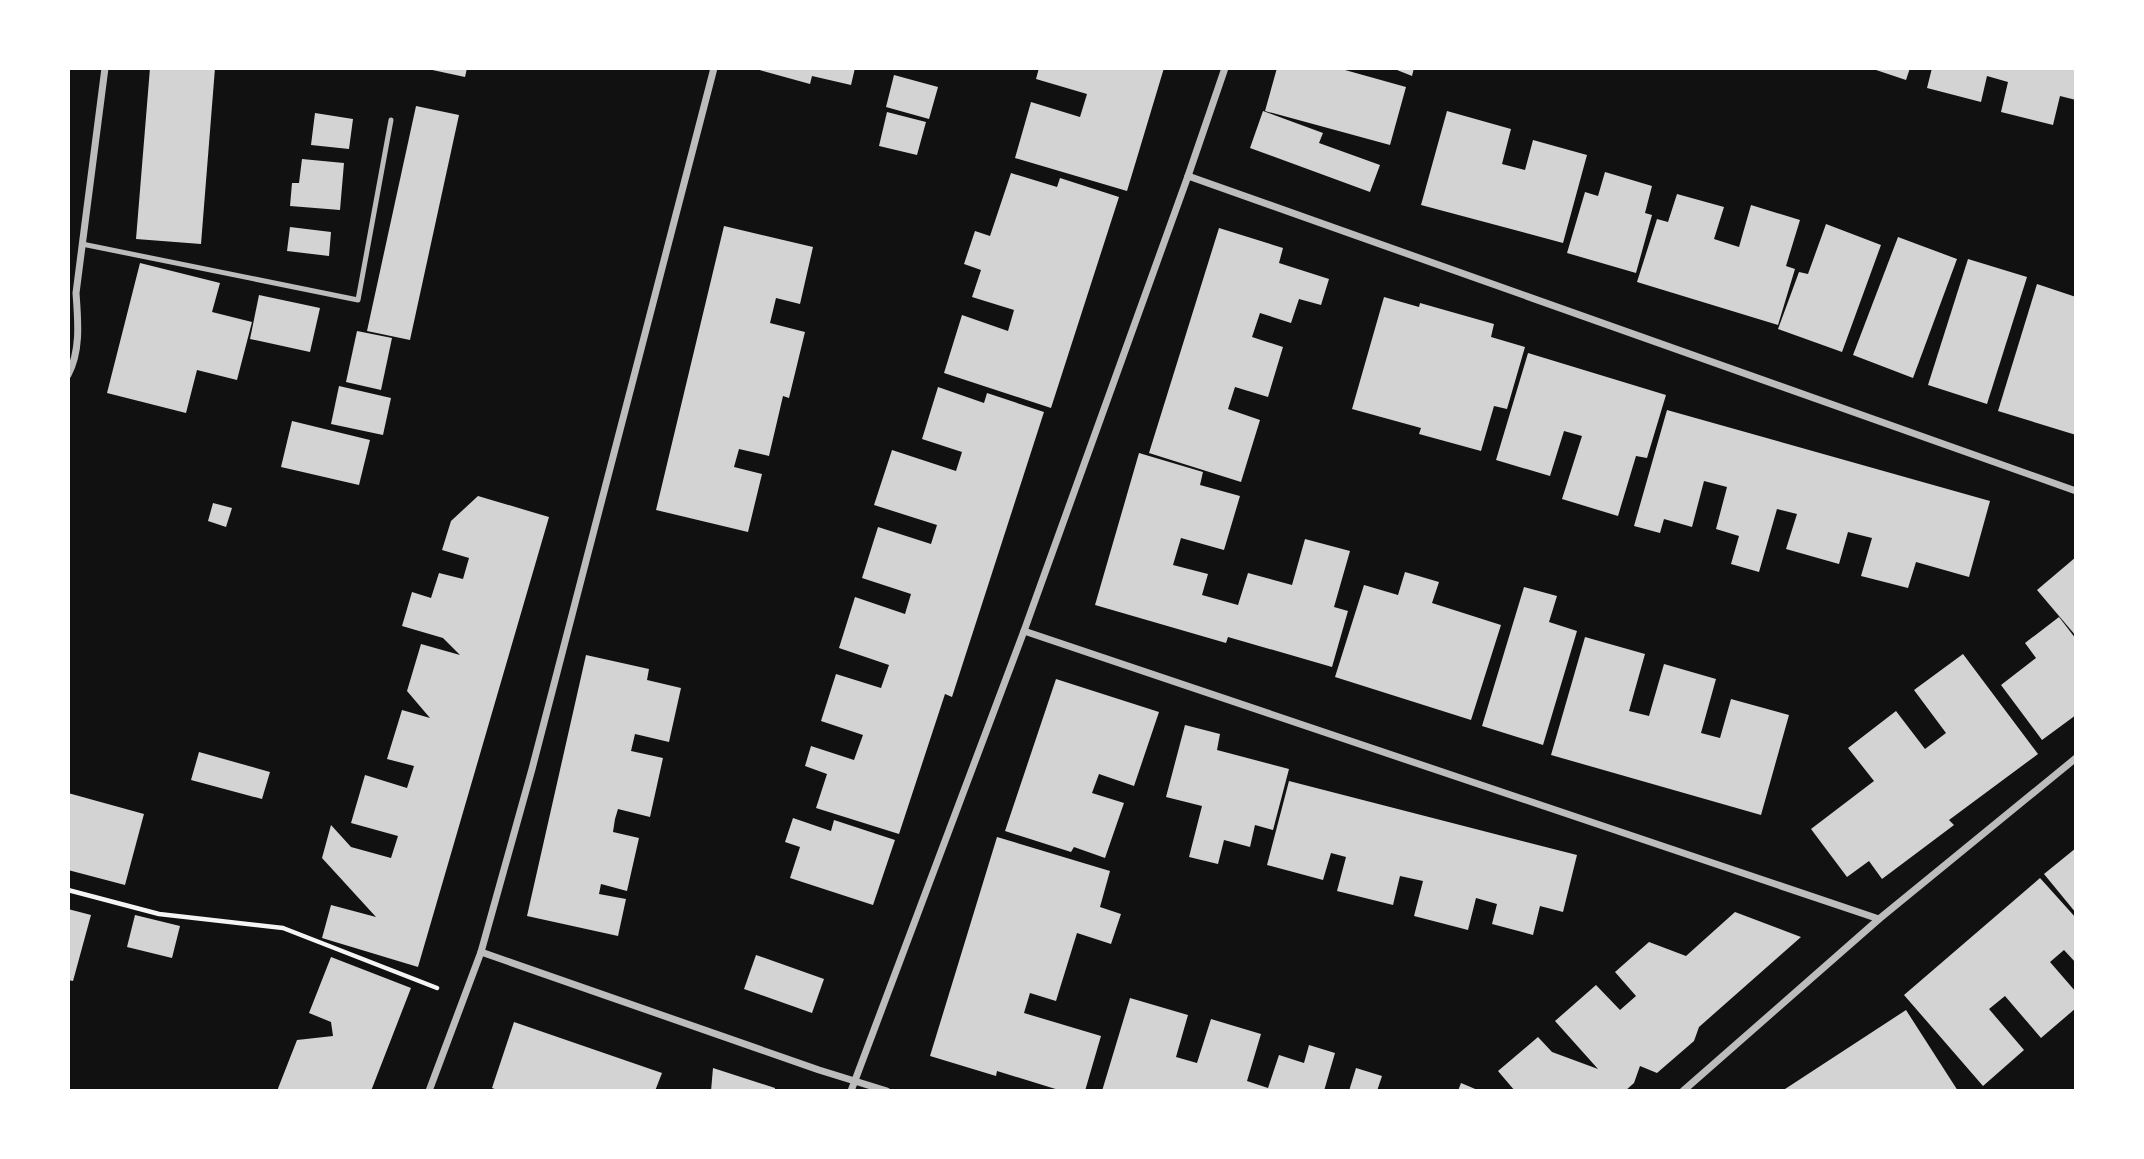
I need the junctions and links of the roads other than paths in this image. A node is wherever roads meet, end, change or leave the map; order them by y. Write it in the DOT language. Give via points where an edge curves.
graph roads {
  1 [pos="104,68"];
  2 [pos="714,68"];
  3 [pos="1225,68"];
  4 [pos="391,120"];
  5 [pos="1188,176"];
  6 [pos="82,244"];
  7 [pos="68,375"];
  8 [pos="2076,491"];
  9 [pos="1024,631"];
  10 [pos="2076,758"];
  11 [pos="1879,919"];
  12 [pos="481,952"];
  13 [pos="854,1081"];
  14 [pos="429,1091"];
  15 [pos="851,1091"];
  16 [pos="887,1091"];
  17 [pos="1683,1091"];
  1 -- 6 [label="street"];
  2 -- 12 [label="street"];
  3 -- 5 [label="street"];
  4 -- 6 [label="lane" via="358,300"];
  5 -- 8 [label="street"];
  5 -- 9 [label="street"];
  6 -- 7 [label="street" via="75,293 79,329"];
  9 -- 11 [label="street"];
  9 -- 13 [label="street"];
  10 -- 11 [label="street"];
  11 -- 17 [label="street"];
  12 -- 13 [label="street"];
  12 -- 14 [label="street"];
  13 -- 15 [label="street"];
  13 -- 16 [label="street"];
}
